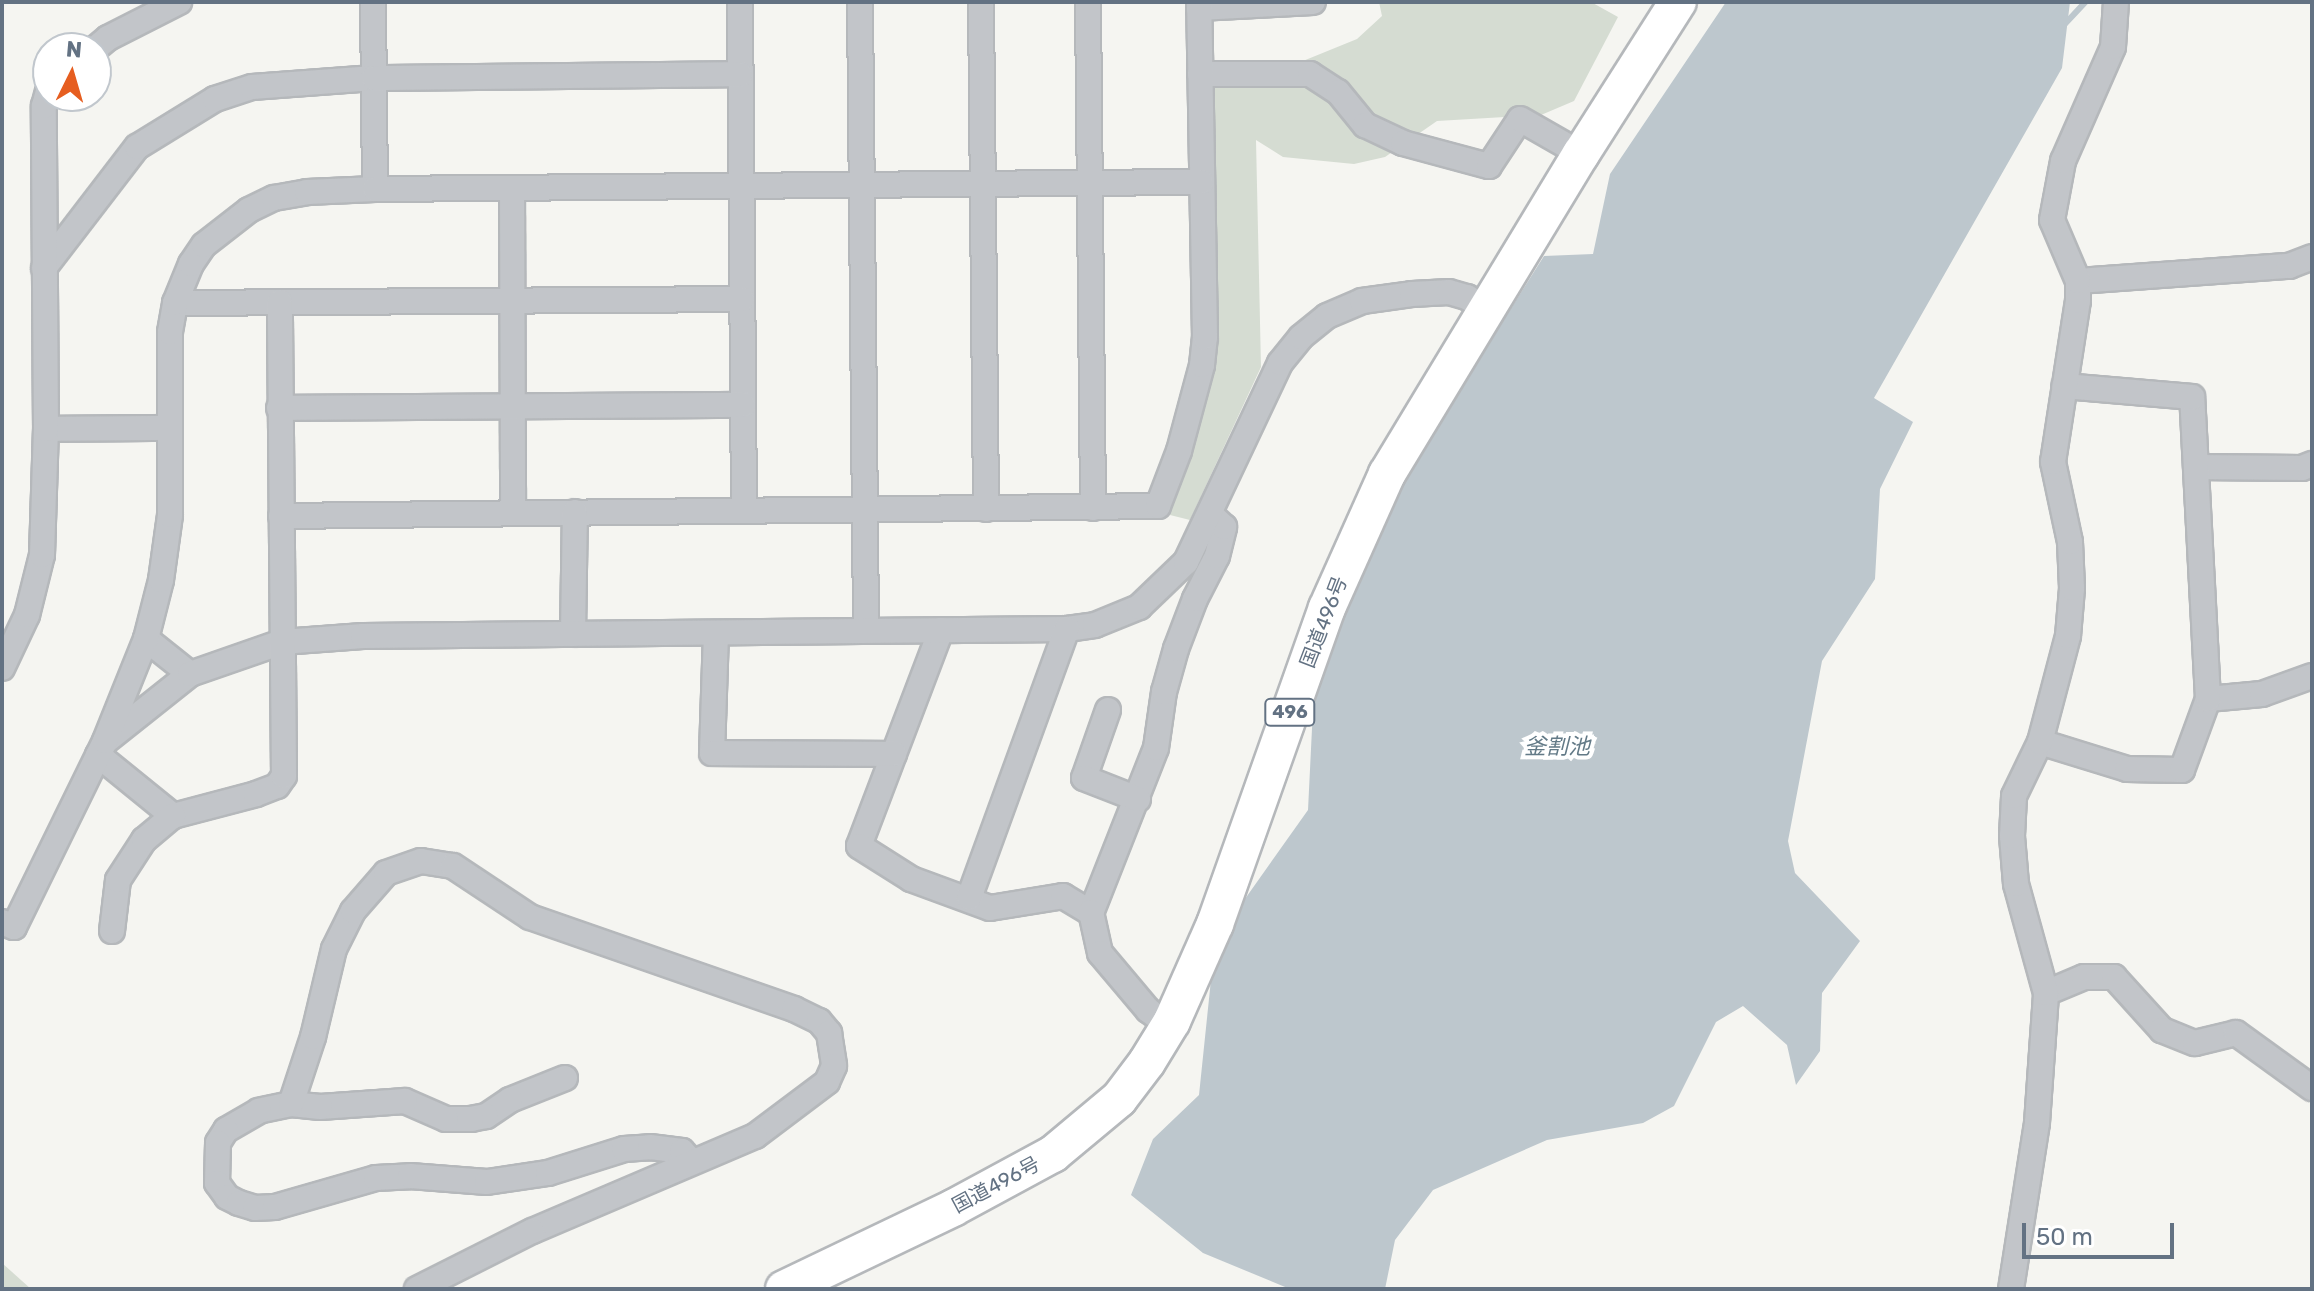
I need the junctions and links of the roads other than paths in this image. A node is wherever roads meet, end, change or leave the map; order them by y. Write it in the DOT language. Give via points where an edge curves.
graph roads {
  1 [pos="179,2"];
  2 [pos="373,2"];
  3 [pos="740,2"];
  4 [pos="860,2"];
  5 [pos="981,2"];
  6 [pos="1088,2"];
  7 [pos="1313,2"];
  8 [pos="1678,2"];
  9 [pos="2116,2"];
  10 [pos="1199,5"];
  11 [pos="112,38"];
  12 [pos="740,74"];
  13 [pos="1200,74"];
  14 [pos="374,78"];
  15 [pos="44,112"];
  16 [pos="1581,154"];
  17 [pos="1201,182"];
  18 [pos="983,184"];
  19 [pos="1090,184"];
  20 [pos="862,185"];
  21 [pos="741,186"];
  22 [pos="512,188"];
  23 [pos="375,189"];
  24 [pos="2312,257"];
  25 [pos="44,268"];
  26 [pos="2078,281"];
  27 [pos="742,299"];
  28 [pos="512,300"];
  29 [pos="280,302"];
  30 [pos="175,303"];
  31 [pos="1485,309"];
  32 [pos="2064,386"];
  33 [pos="743,405"];
  34 [pos="513,407"];
  35 [pos="279,408"];
  36 [pos="170,428"];
  37 [pos="46,429"];
  38 [pos="2312,464"];
  39 [pos="2196,467"];
  40 [pos="1093,508"];
  41 [pos="744,509"];
  42 [pos="986,509"];
  43 [pos="866,511"];
  44 [pos="513,512"];
  45 [pos="575,512"];
  46 [pos="1210,514"];
  47 [pos="281,516"];
  48 [pos="1067,629"];
  49 [pos="866,630"];
  50 [pos="941,630"];
  51 [pos="716,633"];
  52 [pos="573,634"];
  53 [pos="146,639"];
  54 [pos="282,642"];
  55 [pos="2,668"];
  56 [pos="190,674"];
  57 [pos="2312,676"];
  58 [pos="2208,699"];
  59 [pos="1108,710"];
  60 [pos="2040,742"];
  61 [pos="101,748"];
  62 [pos="894,754"];
  63 [pos="1138,799"];
  64 [pos="173,816"];
  65 [pos="969,898"];
  66 [pos="1091,912"];
  67 [pos="2,922"];
  68 [pos="112,931"];
  69 [pos="2046,993"];
  70 [pos="1169,1026"];
  71 [pos="565,1078"];
  72 [pos="2312,1088"];
  73 [pos="291,1104"];
  74 [pos="692,1162"];
  75 [pos="417,1289"];
  76 [pos="784,1289"];
  77 [pos="2011,1289"];
  1 -- 11 [label="street"];
  2 -- 14 [label="street"];
  3 -- 12 [label="street"];
  4 -- 20 [label="street"];
  5 -- 18 [label="street"];
  6 -- 19 [label="street"];
  7 -- 10 [label="street"];
  8 -- 16 [label="highway, 国道496号 / 496"];
  9 -- 26 [label="street" via="2113,47 2063,161 2052,220"];
  10 -- 13 [label="street"];
  12 -- 14 [label="street"];
  12 -- 21 [label="street"];
  13 -- 16 [label="street" via="1310,74 1338,92 1365,125 1403,143 1489,166 1520,119"];
  13 -- 17 [label="street"];
  14 -- 23 [label="street"];
  14 -- 25 [label="street" via="252,87 180,118 137,147"];
  15 -- 25 [label="street"];
  16 -- 31 [label="highway, 国道496号 / 496"];
  17 -- 19 [label="street"];
  17 -- 40 [label="street" via="1205,337 1179,451 1158,506"];
  18 -- 19 [label="street"];
  18 -- 20 [label="street"];
  18 -- 42 [label="street"];
  19 -- 40 [label="street"];
  20 -- 21 [label="street"];
  20 -- 43 [label="street"];
  21 -- 22 [label="street"];
  21 -- 27 [label="street"];
  22 -- 23 [label="street"];
  22 -- 28 [label="street"];
  23 -- 30 [label="street" via="307,192 274,198 249,210 204,245"];
  24 -- 26 [label="street" via="2289,266"];
  25 -- 37 [label="street"];
  26 -- 32 [label="street"];
  27 -- 28 [label="street"];
  27 -- 33 [label="street"];
  28 -- 29 [label="street"];
  28 -- 34 [label="street"];
  29 -- 30 [label="street"];
  29 -- 35 [label="street"];
  30 -- 36 [label="street"];
  31 -- 46 [label="street" via="1449,292 1362,301 1327,316 1280,363"];
  31 -- 70 [label="highway, 国道496号 / 496" via="1387,474 1327,608 1215,924"];
  32 -- 39 [label="street" via="2192,397"];
  32 -- 60 [label="street" via="2053,462 2070,542 2072,588 2068,636"];
  33 -- 34 [label="street"];
  33 -- 41 [label="street"];
  34 -- 35 [label="street"];
  34 -- 44 [label="street"];
  35 -- 47 [label="street"];
  36 -- 37 [label="street"];
  36 -- 53 [label="street" via="170,515"];
  37 -- 55 [label="street" via="42,555 27,615"];
  38 -- 39 [label="street"];
  39 -- 58 [label="street"];
  40 -- 42 [label="street"];
  41 -- 43 [label="street"];
  41 -- 45 [label="street"];
  42 -- 43 [label="street"];
  43 -- 49 [label="street"];
  44 -- 45 [label="street"];
  44 -- 47 [label="street"];
  45 -- 52 [label="street"];
  46 -- 48 [label="street" via="1186,562 1158,592 1118,618"];
  46 -- 63 [label="street" via="1224,527 1217,556 1176,649 1156,748"];
  47 -- 54 [label="street"];
  48 -- 50 [label="street"];
  48 -- 65 [label="street"];
  49 -- 50 [label="street"];
  49 -- 51 [label="street"];
  50 -- 62 [label="street"];
  51 -- 52 [label="street"];
  51 -- 62 [label="street" via="712,753"];
  52 -- 54 [label="street"];
  53 -- 56 [label="street"];
  53 -- 61 [label="street"];
  54 -- 56 [label="street"];
  54 -- 64 [label="street" via="284,776 277,786 256,794"];
  56 -- 61 [label="street"];
  57 -- 58 [label="street" via="2262,694"];
  58 -- 60 [label="street" via="2182,770 2127,769"];
  59 -- 63 [label="street" via="1084,778"];
  60 -- 69 [label="street" via="2014,796 2012,836 2016,884"];
  61 -- 64 [label="street"];
  61 -- 67 [label="street" via="14,927"];
  62 -- 65 [label="street" via="859,846 911,879"];
  63 -- 66 [label="street"];
  64 -- 68 [label="street" via="144,840 118,880"];
  65 -- 66 [label="street" via="990,908 1063,896"];
  66 -- 70 [label="street" via="1100,953 1148,1010"];
  69 -- 72 [label="street" via="2084,977 2114,977 2162,1030 2195,1043 2236,1033"];
  69 -- 77 [label="street" via="2037,1123"];
  70 -- 76 [label="highway, 国道496号 / 496" via="1119,1099 1053,1154"];
  71 -- 73 [label="street" via="471,1119 446,1119 405,1101"];
  73 -- 74 [label="street" via="259,1111 226,1130 215,1162 217,1183 227,1197 255,1208 275,1207 376,1178 487,1182 548,1173 624,1149 650,1147 682,1151"];
  73 -- 74 [label="street" via="334,949 353,911 386,873 421,861 436,862 453,866 530,917 819,1021 829,1033 834,1066 827,1082 755,1136"];
  74 -- 75 [label="street" via="532,1231"];
}
